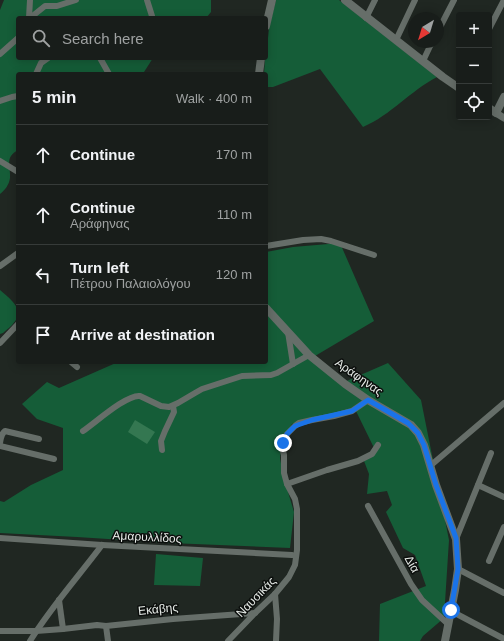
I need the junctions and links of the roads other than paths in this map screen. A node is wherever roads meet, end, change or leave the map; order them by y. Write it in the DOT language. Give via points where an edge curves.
graph roads {
  1 [pos="30,0"];
  2 [pos="76,0"];
  3 [pos="147,0"];
  4 [pos="272,0"];
  5 [pos="344,0"];
  6 [pos="375,0"];
  7 [pos="415,0"];
  8 [pos="454,0"];
  9 [pos="504,0"];
  10 [pos="30,16"];
  11 [pos="32,16"];
  12 [pos="152,16"];
  13 [pos="268,17"];
  14 [pos="366,18"];
  15 [pos="444,19"];
  16 [pos="492,23"];
  17 [pos="16,40"];
  18 [pos="396,40"];
  19 [pos="429,48"];
  20 [pos="0,54"];
  21 [pos="45,60"];
  22 [pos="101,60"];
  23 [pos="261,60"];
  24 [pos="423,61"];
  25 [pos="37,72"];
  26 [pos="108,72"];
  27 [pos="259,72"];
  28 [pos="456,86"];
  29 [pos="16,96"];
  30 [pos="504,97"];
  31 [pos="0,101"];
  32 [pos="492,110"];
  33 [pos="504,118"];
  34 [pos="0,161"];
  35 [pos="16,171"];
  36 [pos="268,246"];
  37 [pos="16,254"];
  38 [pos="374,255"];
  39 [pos="0,266"];
  40 [pos="268,310"];
  41 [pos="16,326"];
  42 [pos="288,332"];
  43 [pos="0,343"];
  44 [pos="309,355"];
  45 [pos="73,364"];
  46 [pos="294,364"];
  47 [pos="77,367"];
  48 [pos="368,400"];
  49 [pos="504,403"];
  50 [pos="173,406"];
  51 [pos="83,431"];
  52 [pos="38,439"];
  53 [pos="0,443"];
  54 [pos="378,445"];
  55 [pos="0,446"];
  56 [pos="162,450"];
  57 [pos="491,454"];
  58 [pos="54,459"];
  59 [pos="430,466"];
  60 [pos="288,484"];
  61 [pos="478,485"];
  62 [pos="504,497"];
  63 [pos="368,506"];
  64 [pos="504,527"];
  65 [pos="0,538"];
  66 [pos="456,538"];
  67 [pos="297,541"];
  68 [pos="102,545"];
  69 [pos="292,555"];
  70 [pos="490,561"];
  71 [pos="295,565"];
  72 [pos="458,569"];
  73 [pos="504,593"];
  74 [pos="275,594"];
  75 [pos="59,600"];
  76 [pos="451,610"];
  77 [pos="255,613"];
  78 [pos="448,624"];
  79 [pos="106,626"];
  80 [pos="63,629"];
  81 [pos="0,631"];
  82 [pos="36,631"];
  83 [pos="504,639"];
  84 [pos="30,641"];
  85 [pos="108,641"];
  86 [pos="228,641"];
  87 [pos="276,641"];
  88 [pos="445,641"];
  1 -- 10 [label="street"];
  2 -- 11 [label="street" via="57,6 45,6"];
  3 -- 12 [label="street"];
  4 -- 13 [label="main road"];
  5 -- 14 [label="main road"];
  6 -- 14 [label="street"];
  7 -- 18 [label="street"];
  8 -- 15 [label="street"];
  9 -- 16 [label="street"];
  14 -- 18 [label="main road"];
  17 -- 20 [label="street"];
  18 -- 24 [label="main road"];
  19 -- 24 [label="street"];
  21 -- 25 [label="street"];
  22 -- 26 [label="street"];
  23 -- 27 [label="main road"];
  24 -- 28 [label="main road"];
  29 -- 31 [label="street"];
  30 -- 32 [label="main road"];
  32 -- 33 [label="street"];
  34 -- 35 [label="street"];
  36 -- 38 [label="street" via="321,239"];
  37 -- 39 [label="street"];
  40 -- 42 [label="main road, Αράφηνας"];
  41 -- 43 [label="street"];
  42 -- 44 [label="main road, Αράφηνας"];
  42 -- 46 [label="street"];
  44 -- 46 [label="street"];
  44 -- 48 [label="main road, Αράφηνας"];
  45 -- 47 [label="street"];
  46 -- 50 [label="street" via="272,375 242,376 202,389"];
  48 -- 59 [label="main road, Αράφηνας" via="413,427 423,441"];
  48 -- 60 [label="street, Ναυσικάς" via="352,411 312,420 290,430 282,447 284,472"];
  49 -- 59 [label="street"];
  50 -- 51 [label="street" via="161,406 140,396 132,396"];
  50 -- 56 [label="street" via="174,412 161,441"];
  52 -- 53 [label="street" via="5,431"];
  54 -- 60 [label="street" via="372,454 358,461"];
  55 -- 58 [label="street"];
  57 -- 61 [label="street"];
  59 -- 66 [label="main road, Αράφηνας"];
  60 -- 67 [label="street, Ναυσικάς" via="296,503"];
  61 -- 62 [label="street"];
  61 -- 66 [label="street"];
  63 -- 78 [label="street, Δία" via="410,584 422,600"];
  64 -- 70 [label="street"];
  65 -- 68 [label="street, Αμαρυλλίδος"];
  66 -- 72 [label="main road, Αράφηνας"];
  67 -- 69 [label="street"];
  67 -- 71 [label="street, Ναυσικάς"];
  68 -- 69 [label="street, Αμαρυλλίδος"];
  68 -- 75 [label="street"];
  69 -- 71 [label="street"];
  71 -- 74 [label="street, Ναυσικάς"];
  72 -- 73 [label="street"];
  72 -- 76 [label="main road, Αράφηνας"];
  74 -- 77 [label="street, Ναυσικάς"];
  74 -- 87 [label="street"];
  75 -- 80 [label="street"];
  75 -- 82 [label="street"];
  76 -- 78 [label="main road, Αράφηνας"];
  76 -- 83 [label="street"];
  77 -- 79 [label="street, Εκάβης"];
  77 -- 86 [label="street, Ναυσικάς"];
  78 -- 88 [label="main road, Αράφηνας"];
  79 -- 80 [label="street, Εκάβης"];
  79 -- 85 [label="street"];
  80 -- 82 [label="street, Εκάβης"];
  81 -- 82 [label="street, Εκάβης"];
  82 -- 84 [label="street"];
}
